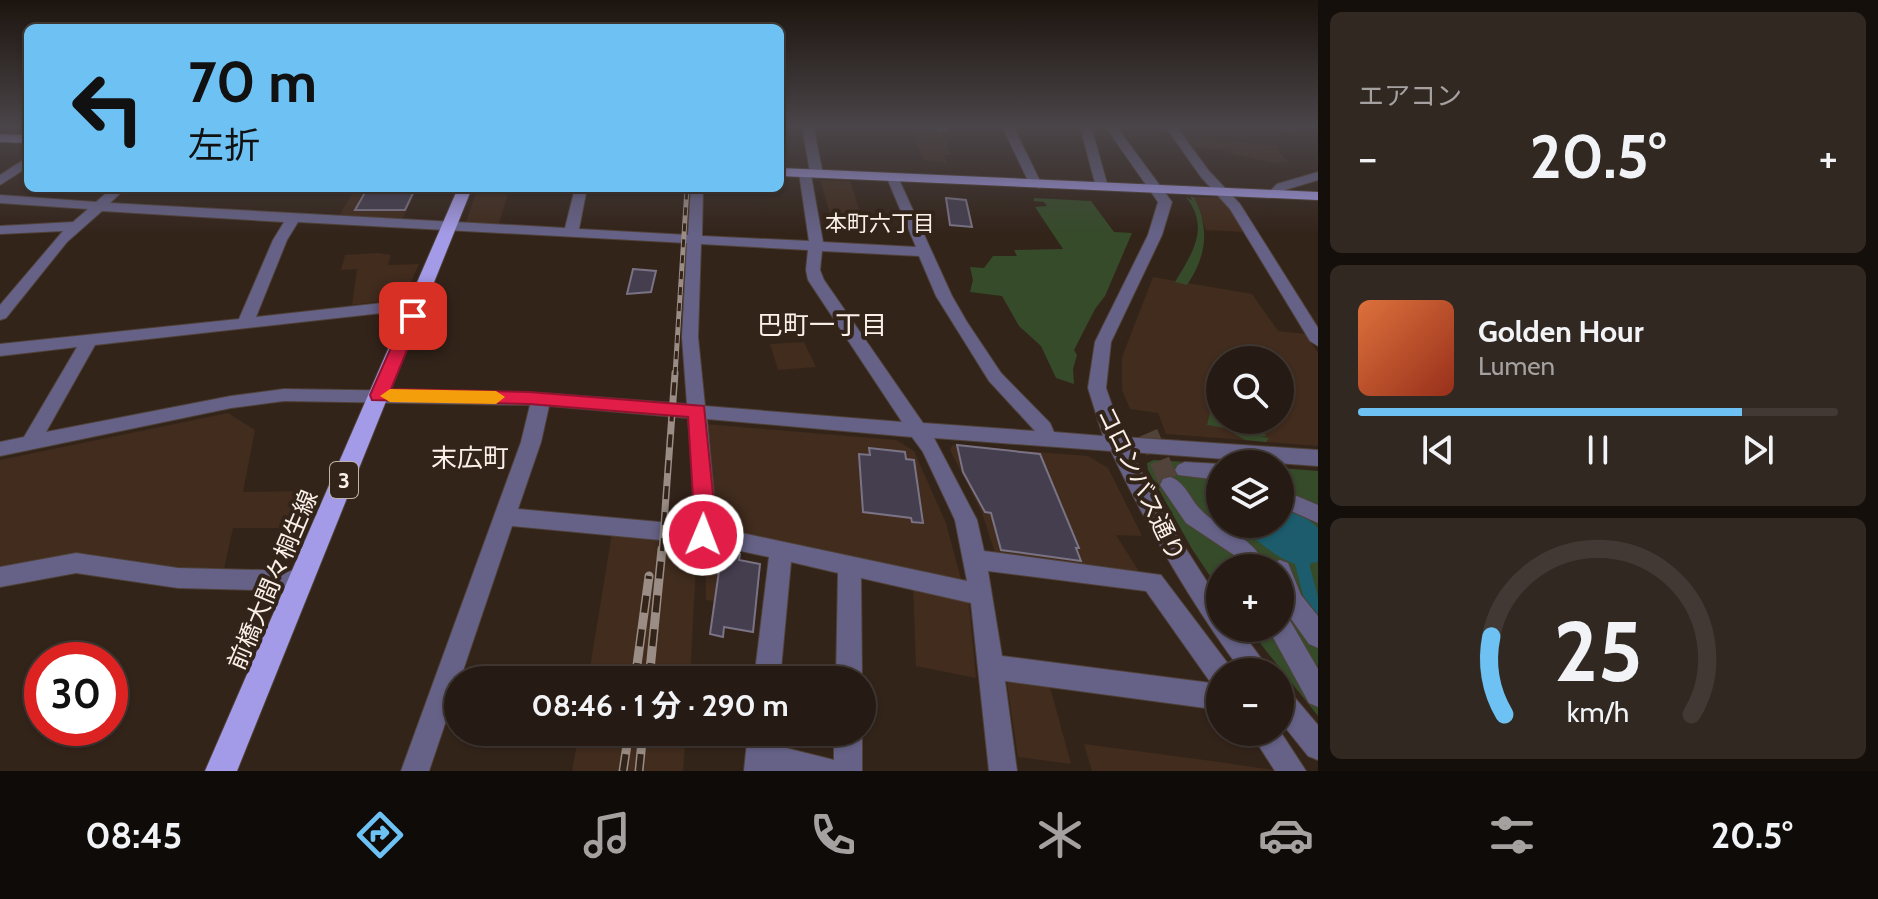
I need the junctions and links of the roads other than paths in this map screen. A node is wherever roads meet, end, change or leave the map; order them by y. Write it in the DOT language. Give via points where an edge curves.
graph roads {
  1 [pos="810,162"];
  2 [pos="1025,162"];
  3 [pos="1095,162"];
  4 [pos="1138,162"];
  5 [pos="1198,162"];
  6 [pos="24,164"];
  7 [pos="784,172"];
  8 [pos="811,173"];
  9 [pos="1318,176"];
  10 [pos="893,178"];
  11 [pos="0,181"];
  12 [pos="1036,185"];
  13 [pos="1102,187"];
  14 [pos="1159,190"];
  15 [pos="1221,191"];
  16 [pos="115,192"];
  17 [pos="463,192"];
  18 [pos="580,192"];
  19 [pos="697,192"];
  20 [pos="1281,194"];
  21 [pos="1318,196"];
  22 [pos="0,199"];
  23 [pos="98,206"];
  24 [pos="294,217"];
  25 [pos="450,225"];
  26 [pos="75,226"];
  27 [pos="0,230"];
  28 [pos="571,233"];
  29 [pos="693,239"];
  30 [pos="816,247"];
  31 [pos="927,252"];
  32 [pos="418,304"];
  33 [pos="0,315"];
  34 [pos="246,322"];
  35 [pos="89,340"];
  36 [pos="1318,341"];
  37 [pos="0,350"];
  38 [pos="379,395"];
  39 [pos="541,399"];
  40 [pos="697,411"];
  41 [pos="917,430"];
  42 [pos="1048,440"];
  43 [pos="31,442"];
  44 [pos="1117,445"];
  45 [pos="0,449"];
  46 [pos="1317,467"];
  47 [pos="1206,474"];
  48 [pos="1294,503"];
  49 [pos="1318,514"];
  50 [pos="505,517"];
  51 [pos="1206,526"];
  52 [pos="703,535"];
  53 [pos="1222,538"];
  54 [pos="781,550"];
  55 [pos="1243,554"];
  56 [pos="976,560"];
  57 [pos="850,566"];
  58 [pos="0,577"];
  59 [pos="301,581"];
  60 [pos="982,595"];
  61 [pos="1206,602"];
  62 [pos="1294,604"];
  63 [pos="1318,636"];
  64 [pos="1235,642"];
  65 [pos="1289,642"];
  66 [pos="1208,658"];
  67 [pos="1247,658"];
  68 [pos="769,666"];
  69 [pos="849,666"];
  70 [pos="990,667"];
  71 [pos="1318,694"];
  72 [pos="1206,695"];
  73 [pos="1294,717"];
  74 [pos="848,746"];
  75 [pos="1274,746"];
  76 [pos="1318,746"];
  77 [pos="760,753"];
  78 [pos="221,771"];
  79 [pos="415,771"];
  80 [pos="827,771"];
  81 [pos="848,771"];
  82 [pos="1003,771"];
  83 [pos="1292,771"];
  1 -- 8 [label="street"];
  2 -- 12 [label="street"];
  3 -- 13 [label="street"];
  4 -- 14 [label="street"];
  5 -- 15 [label="street"];
  6 -- 11 [label="street"];
  7 -- 8 [label="main road"];
  8 -- 10 [label="main road"];
  8 -- 30 [label="street"];
  9 -- 20 [label="street" via="1281,187"];
  10 -- 12 [label="main road"];
  10 -- 31 [label="street"];
  12 -- 13 [label="main road"];
  13 -- 14 [label="main road"];
  14 -- 15 [label="main road"];
  14 -- 44 [label="street, コロンバス通り" via="1165,202 1160,222 1099,355 1098,397"];
  15 -- 20 [label="main road"];
  15 -- 36 [label="street"];
  16 -- 23 [label="street"];
  17 -- 25 [label="main road, 前橋大間々桐生線 / 3"];
  18 -- 28 [label="street"];
  19 -- 29 [label="street"];
  20 -- 21 [label="main road"];
  22 -- 23 [label="street"];
  23 -- 24 [label="street"];
  23 -- 26 [label="street"];
  24 -- 25 [label="street"];
  24 -- 34 [label="street"];
  25 -- 28 [label="street"];
  25 -- 32 [label="main road, 前橋大間々桐生線 / 3"];
  26 -- 27 [label="street"];
  26 -- 33 [label="street"];
  28 -- 29 [label="street"];
  29 -- 30 [label="street"];
  29 -- 40 [label="street" via="690,337"];
  30 -- 31 [label="street"];
  30 -- 41 [label="street" via="814,275 825,297"];
  31 -- 42 [label="street" via="946,299 982,358"];
  32 -- 34 [label="street"];
  32 -- 38 [label="main road, 前橋大間々桐生線 / 3"];
  34 -- 35 [label="street"];
  35 -- 37 [label="street"];
  35 -- 43 [label="street"];
  38 -- 39 [label="street"];
  38 -- 43 [label="street" via="264,397"];
  38 -- 59 [label="main road, 前橋大間々桐生線 / 3"];
  39 -- 40 [label="street"];
  39 -- 50 [label="street"];
  40 -- 41 [label="street"];
  40 -- 52 [label="street"];
  41 -- 42 [label="street"];
  41 -- 56 [label="street" via="962,511"];
  42 -- 44 [label="street"];
  43 -- 45 [label="street"];
  44 -- 46 [label="street"];
  44 -- 61 [label="street, コロンバス通り"];
  47 -- 51 [label="street" via="1178,478"];
  48 -- 49 [label="street"];
  50 -- 52 [label="street"];
  50 -- 79 [label="street"];
  52 -- 54 [label="street"];
  53 -- 55 [label="street"];
  54 -- 57 [label="street"];
  54 -- 68 [label="street"];
  56 -- 60 [label="street"];
  56 -- 66 [label="street" via="1153,582"];
  57 -- 60 [label="street"];
  57 -- 69 [label="street"];
  58 -- 59 [label="street" via="76,563 178,578"];
  59 -- 78 [label="main road, 前橋大間々桐生線 / 3"];
  60 -- 70 [label="street"];
  62 -- 63 [label="street"];
  64 -- 67 [label="street"];
  65 -- 71 [label="street"];
  70 -- 72 [label="street"];
  70 -- 82 [label="street"];
  73 -- 76 [label="street"];
  74 -- 81 [label="street"];
  75 -- 83 [label="street"];
  77 -- 80 [label="street"];
}
